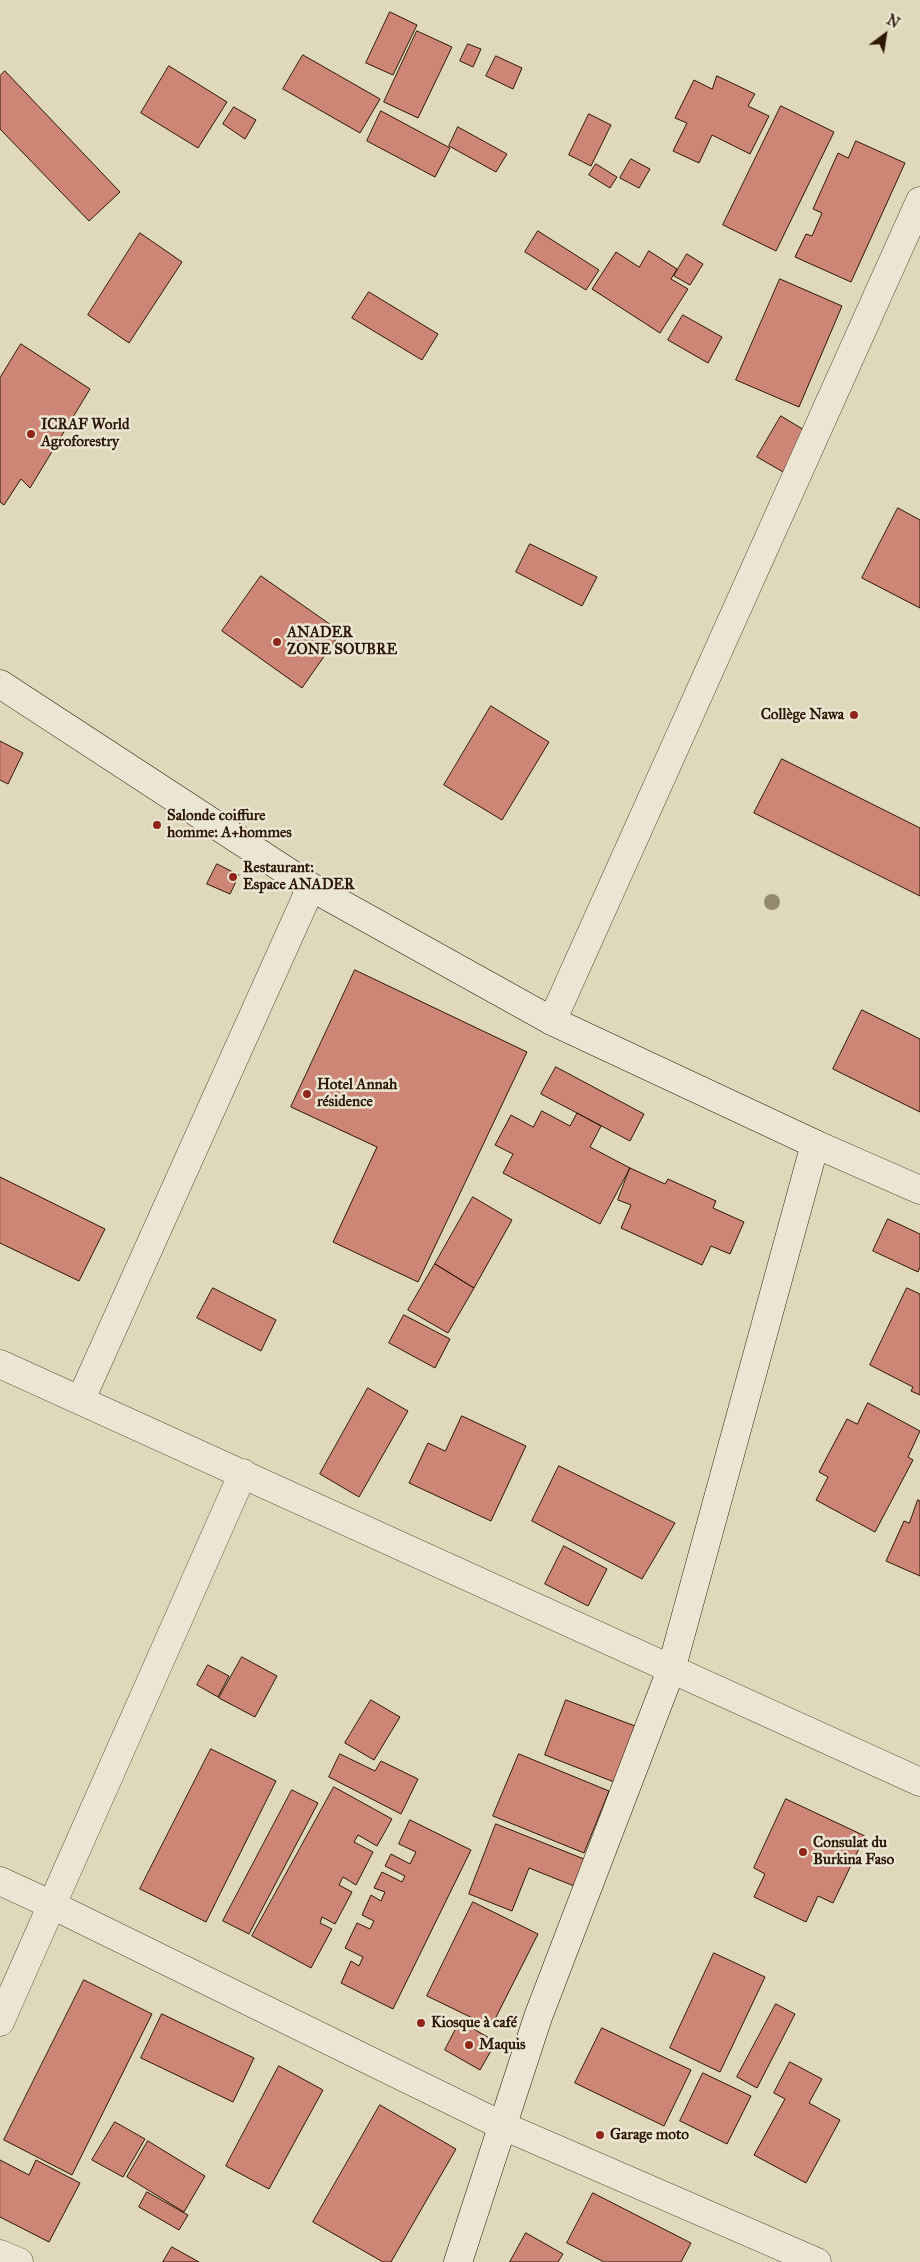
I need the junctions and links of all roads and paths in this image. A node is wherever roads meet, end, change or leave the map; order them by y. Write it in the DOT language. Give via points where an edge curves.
graph roads {
  1 [pos="920,201"];
  2 [pos="0,684"];
  3 [pos="311,887"];
  4 [pos="552,1021"];
  5 [pos="815,1144"];
  6 [pos="920,1190"];
  7 [pos="0,1364"];
  8 [pos="81,1399"];
  9 [pos="243,1473"];
  10 [pos="671,1670"];
  11 [pos="920,1782"];
  12 [pos="0,1882"];
  13 [pos="52,1905"];
  14 [pos="0,2022"];
  15 [pos="501,2125"];
  16 [pos="0,2254"];
  17 [pos="19,2262"];
  18 [pos="458,2262"];
  19 [pos="817,2262"];
  1 -- 4 [label="street"];
  2 -- 3 [label="street"];
  3 -- 4 [label="street"];
  3 -- 8 [label="street"];
  4 -- 5 [label="street"];
  5 -- 6 [label="street"];
  5 -- 10 [label="street"];
  7 -- 8 [label="street"];
  8 -- 9 [label="street"];
  9 -- 10 [label="street"];
  9 -- 13 [label="street"];
  10 -- 11 [label="street"];
  10 -- 15 [label="street" via="538,2017"];
  12 -- 13 [label="street"];
  13 -- 14 [label="street"];
  13 -- 15 [label="street"];
  15 -- 18 [label="street"];
  15 -- 19 [label="street"];
  16 -- 17 [label="street"];
}
